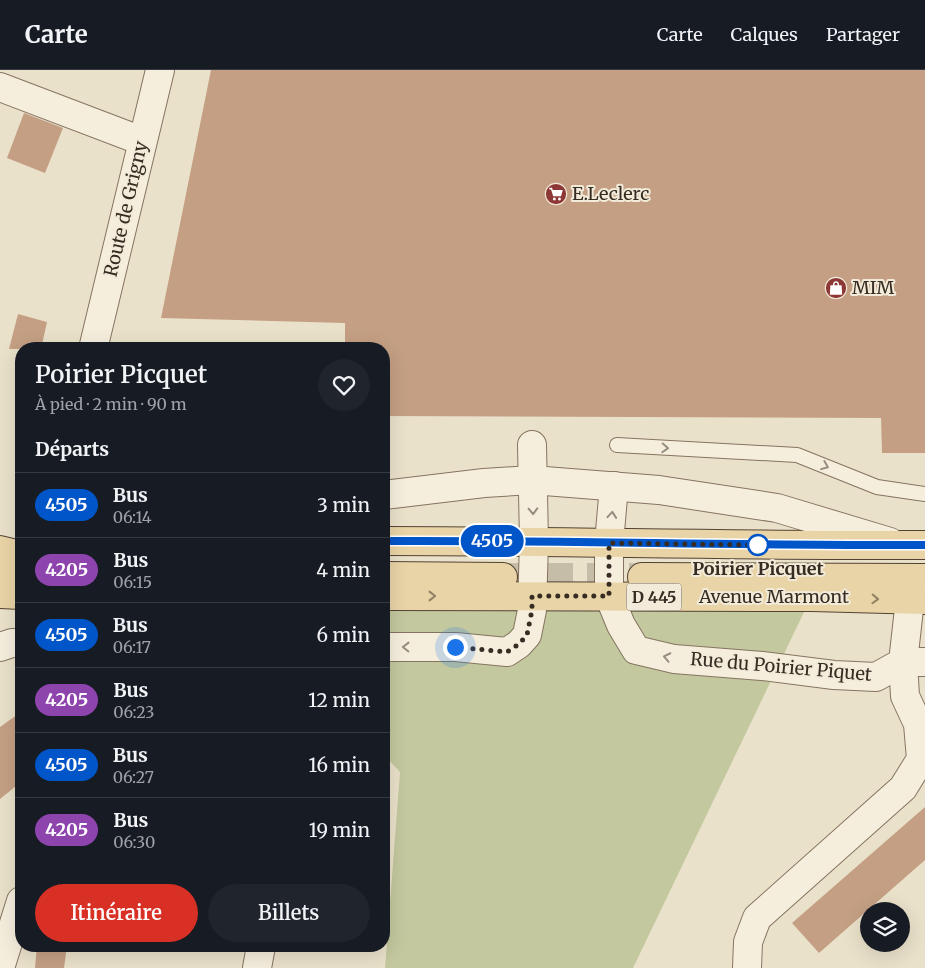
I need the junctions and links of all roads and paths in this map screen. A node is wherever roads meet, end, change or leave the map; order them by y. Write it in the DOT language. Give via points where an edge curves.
graph roads {
  1 [pos="160,70"];
  2 [pos="0,87"];
  3 [pos="142,140"];
  4 [pos="95,342"];
  5 [pos="532,445"];
  6 [pos="617,446"];
  7 [pos="532,480"];
  8 [pos="614,486"];
  9 [pos="390,494"];
  10 [pos="925,494"];
  11 [pos="390,541"];
  12 [pos="534,541"];
  13 [pos="609,543"];
  14 [pos="912,545"];
  15 [pos="15,546"];
  16 [pos="0,549"];
  17 [pos="15,553"];
  18 [pos="390,560"];
  19 [pos="925,564"];
  20 [pos="0,573"];
  21 [pos="15,574"];
  22 [pos="390,576"];
  23 [pos="920,592"];
  24 [pos="0,594"];
  25 [pos="15,595"];
  26 [pos="390,596"];
  27 [pos="532,596"];
  28 [pos="609,596"];
  29 [pos="15,643"];
  30 [pos="0,647"];
  31 [pos="390,647"];
  32 [pos="914,662"];
  33 [pos="15,920"];
  34 [pos="260,952"];
  35 [pos="0,968"];
  36 [pos="257,968"];
  37 [pos="747,968"];
  1 -- 3 [label="street, Route de Grigny"];
  2 -- 3 [label="street"];
  3 -- 4 [label="street, Route de Grigny"];
  5 -- 7 [label="street"];
  6 -- 10 [label="lane, one-way" via="797,455 877,487"];
  7 -- 8 [label="street"];
  7 -- 9 [label="street"];
  7 -- 12 [label="street, one-way"];
  13 -- 8 [label="street, one-way"];
  8 -- 14 [label="street" via="777,508"];
  11 -- 12 [label="main road"];
  12 -- 13 [label="main road"];
  12 -- 27 [label="street"];
  13 -- 14 [label="main road"];
  13 -- 28 [label="street"];
  15 -- 16 [label="main road"];
  16 -- 17 [label="main road"];
  18 -- 22 [label="main road" via="503,568"];
  19 -- 23 [label="main road, Avenue Marmont / D 445" via="642,570"];
  20 -- 21 [label="main road"];
  28 -- 23 [label="main road, Avenue Marmont / D 445, one-way" via="812,596"];
  23 -- 32 [label="street"];
  24 -- 25 [label="main road"];
  26 -- 27 [label="main road, Avenue Marmont / D 445, one-way"];
  27 -- 28 [label="main road, Avenue Marmont / D 445"];
  27 -- 31 [label="street, one-way" via="527,635 507,652 455,647"];
  32 -- 28 [label="street, Rue du Poirier Piquet, one-way" via="876,678 674,659 636,650"];
  29 -- 30 [label="street"];
  32 -- 37 [label="street" via="905,696 918,724 921,759 903,788 757,918 748,942"];
  33 -- 35 [label="street"];
  34 -- 36 [label="street"];
}
